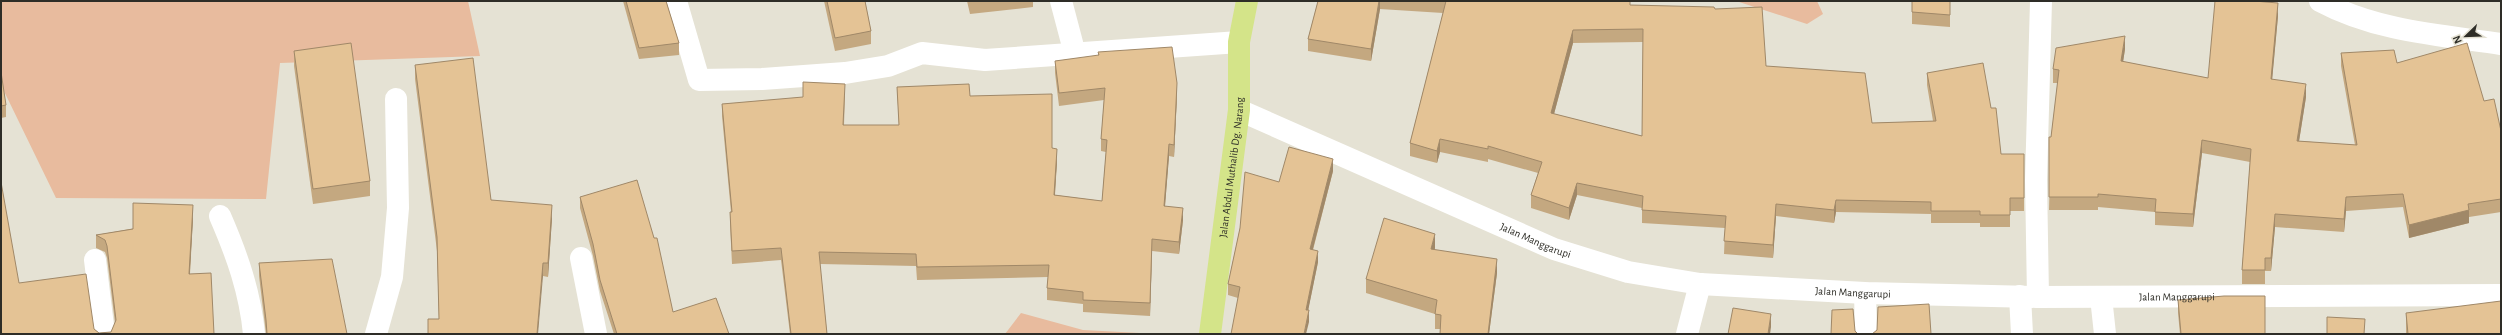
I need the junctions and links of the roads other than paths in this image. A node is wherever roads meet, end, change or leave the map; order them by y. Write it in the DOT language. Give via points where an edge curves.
graph roads {
  1 [pos="676,1"];
  2 [pos="1061,1"];
  3 [pos="1247,1"];
  4 [pos="2041,1"];
  5 [pos="2320,1"];
  6 [pos="1239,42"];
  7 [pos="2501,44"];
  8 [pos="1075,54"];
  9 [pos="396,99"];
  10 [pos="1239,110"];
  11 [pos="220,216"];
  12 [pos="581,258"];
  13 [pos="95,260"];
  14 [pos="1700,284"];
  15 [pos="1866,293"];
  16 [pos="2501,295"];
  17 [pos="2029,296"];
  18 [pos="2101,297"];
  19 [pos="104,334"];
  20 [pos="254,334"];
  21 [pos="376,334"];
  22 [pos="596,334"];
  23 [pos="1210,334"];
  24 [pos="1687,334"];
  25 [pos="1866,334"];
  26 [pos="2022,334"];
  27 [pos="2105,334"];
  1 -- 8 [label="street" via="699,80 762,79 845,73 888,66 922,53 985,60"];
  2 -- 8 [label="street"];
  3 -- 6 [label="main road, Jalan Abdul Muthalib Dg. Narang"];
  4 -- 17 [label="street" via="2036,180"];
  5 -- 7 [label="street" via="2344,14 2382,26"];
  6 -- 8 [label="street"];
  6 -- 10 [label="main road, Jalan Abdul Muthalib Dg. Narang"];
  9 -- 21 [label="street" via="398,208 392,277"];
  10 -- 14 [label="street, Jalan Manggarupi" via="1554,250 1628,272"];
  10 -- 23 [label="main road, Jalan Abdul Muthalib Dg. Narang"];
  11 -- 20 [label="street" via="238,257 252,309"];
  12 -- 22 [label="street"];
  13 -- 19 [label="street"];
  14 -- 15 [label="street, Jalan Manggarupi"];
  14 -- 24 [label="street"];
  15 -- 17 [label="street, Jalan Manggarupi"];
  15 -- 25 [label="street"];
  16 -- 18 [label="street, Jalan Manggarupi"];
  17 -- 18 [label="street, Jalan Manggarupi"];
  17 -- 26 [label="street"];
  18 -- 27 [label="street"];
}
